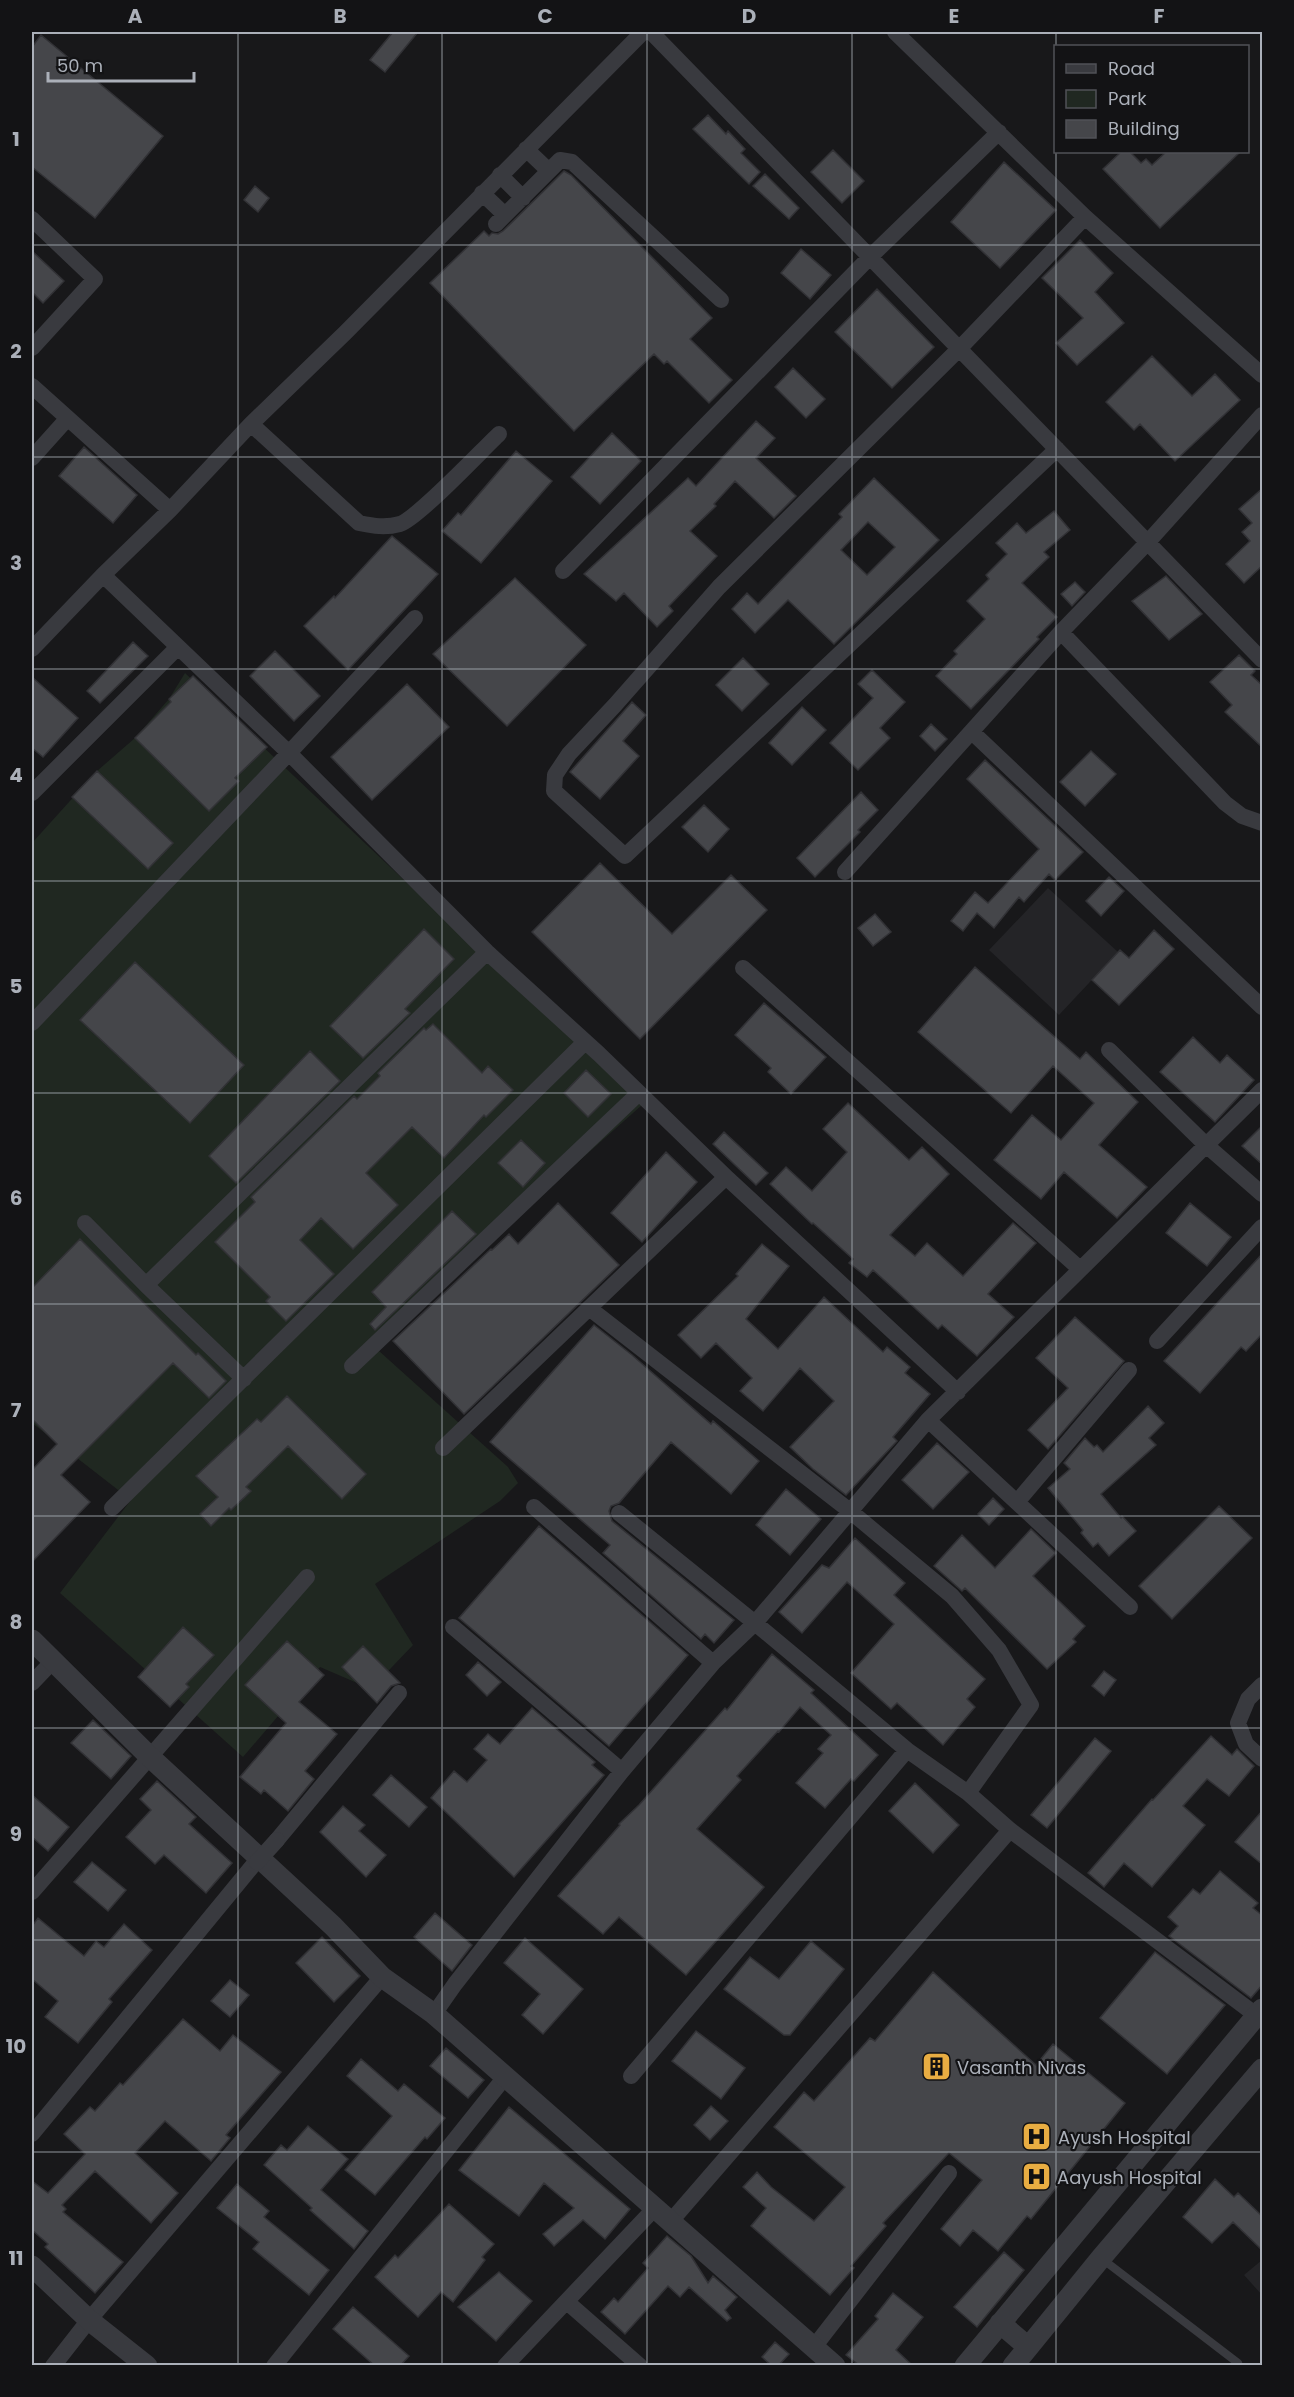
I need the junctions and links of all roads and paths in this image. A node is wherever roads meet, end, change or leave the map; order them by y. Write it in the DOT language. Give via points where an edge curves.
graph roads {
  1 [pos="643,32"];
  2 [pos="651,32"];
  3 [pos="895,32"];
  4 [pos="999,132"];
  5 [pos="526,149"];
  6 [pos="549,171"];
  7 [pos="500,175"];
  8 [pos="482,194"];
  9 [pos="523,198"];
  10 [pos="1085,217"];
  11 [pos="32,219"];
  12 [pos="870,257"];
  13 [pos="722,300"];
  14 [pos="32,348"];
  15 [pos="960,348"];
  16 [pos="1263,375"];
  17 [pos="32,386"];
  18 [pos="1263,416"];
  19 [pos="67,420"];
  20 [pos="251,424"];
  21 [pos="499,434"];
  22 [pos="1057,449"];
  23 [pos="32,458"];
  24 [pos="170,510"];
  25 [pos="1148,542"];
  26 [pos="563,571"];
  27 [pos="103,575"];
  28 [pos="415,618"];
  29 [pos="1061,632"];
  30 [pos="178,647"];
  31 [pos="32,649"];
  32 [pos="1263,660"];
  33 [pos="972,732"];
  34 [pos="289,753"];
  35 [pos="32,794"];
  36 [pos="1263,823"];
  37 [pos="845,872"];
  38 [pos="487,952"];
  39 [pos="743,968"];
  40 [pos="1263,1007"];
  41 [pos="32,1023"];
  42 [pos="585,1042"];
  43 [pos="1109,1050"];
  44 [pos="1263,1090"];
  45 [pos="638,1094"];
  46 [pos="1206,1145"];
  47 [pos="726,1177"];
  48 [pos="1263,1194"];
  49 [pos="85,1223"];
  50 [pos="1263,1227"];
  51 [pos="1080,1269"];
  52 [pos="146,1286"];
  53 [pos="590,1308"];
  54 [pos="1157,1341"];
  55 [pos="352,1366"];
  56 [pos="1129,1370"];
  57 [pos="244,1379"];
  58 [pos="958,1392"];
  59 [pos="928,1420"];
  60 [pos="444,1448"];
  61 [pos="1017,1502"];
  62 [pos="112,1508"];
  63 [pos="534,1508"];
  64 [pos="850,1511"];
  65 [pos="619,1513"];
  66 [pos="307,1577"];
  67 [pos="1130,1607"];
  68 [pos="755,1623"];
  69 [pos="453,1627"];
  70 [pos="32,1640"];
  71 [pos="53,1661"];
  72 [pos="713,1663"];
  73 [pos="32,1683"];
  74 [pos="1263,1685"];
  75 [pos="399,1693"];
  76 [pos="907,1750"];
  77 [pos="153,1754"];
  78 [pos="1263,1759"];
  79 [pos="622,1771"];
  80 [pos="968,1793"];
  81 [pos="1010,1830"];
  82 [pos="258,1860"];
  83 [pos="32,1892"];
  84 [pos="382,1977"];
  85 [pos="438,2009"];
  86 [pos="1259,2012"];
  87 [pos="1263,2069"];
  88 [pos="631,2076"];
  89 [pos="505,2077"];
  90 [pos="32,2134"];
  91 [pos="949,2173"];
  92 [pos="663,2214"];
  93 [pos="1101,2258"];
  94 [pos="32,2266"];
  95 [pos="567,2302"];
  96 [pos="89,2320"];
  97 [pos="1000,2323"];
  98 [pos="814,2346"];
  99 [pos="1028,2347"];
  100 [pos="1239,2363"];
  101 [pos="53,2366"];
  102 [pos="147,2366"];
  103 [pos="274,2366"];
  104 [pos="505,2366"];
  105 [pos="640,2366"];
  106 [pos="835,2366"];
  107 [pos="965,2366"];
  108 [pos="1013,2366"];
  1 -- 5 [label="street"];
  2 -- 12 [label="street"];
  3 -- 4 [label="street"];
  4 -- 10 [label="street"];
  4 -- 12 [label="street"];
  5 -- 6 [label="street"];
  5 -- 7 [label="street"];
  6 -- 9 [label="street"];
  6 -- 13 [label="street" via="560,160 572,162"];
  7 -- 8 [label="street"];
  7 -- 9 [label="street"];
  8 -- 9 [label="street" via="501,220"];
  8 -- 20 [label="street"];
  10 -- 15 [label="street"];
  10 -- 16 [label="street"];
  11 -- 14 [label="street" via="95,279"];
  12 -- 15 [label="street"];
  12 -- 26 [label="street"];
  15 -- 22 [label="street"];
  15 -- 22 [label="street" via="719,587 569,754 555,775 554,791 567,805 625,856"];
  17 -- 19 [label="street"];
  18 -- 25 [label="street"];
  19 -- 23 [label="street"];
  19 -- 24 [label="street"];
  20 -- 21 [label="street" via="359,523 382,528 410,518"];
  20 -- 24 [label="street"];
  22 -- 25 [label="street"];
  24 -- 27 [label="street"];
  25 -- 29 [label="street"];
  25 -- 32 [label="street"];
  27 -- 30 [label="street"];
  27 -- 31 [label="street"];
  28 -- 34 [label="street"];
  29 -- 33 [label="street"];
  29 -- 36 [label="street" via="1225,803 1242,816"];
  30 -- 34 [label="street"];
  30 -- 35 [label="street"];
  33 -- 37 [label="street"];
  33 -- 40 [label="street"];
  34 -- 38 [label="street"];
  34 -- 41 [label="street"];
  38 -- 42 [label="street"];
  38 -- 52 [label="street"];
  39 -- 51 [label="street"];
  42 -- 45 [label="street"];
  42 -- 57 [label="street"];
  43 -- 46 [label="street"];
  44 -- 46 [label="street"];
  45 -- 47 [label="street"];
  45 -- 55 [label="street"];
  46 -- 48 [label="street"];
  46 -- 51 [label="street"];
  47 -- 53 [label="street"];
  47 -- 58 [label="street"];
  49 -- 52 [label="street"];
  50 -- 54 [label="street"];
  51 -- 58 [label="street"];
  52 -- 57 [label="street"];
  53 -- 60 [label="street"];
  53 -- 64 [label="street"];
  56 -- 61 [label="street"];
  57 -- 62 [label="street"];
  58 -- 59 [label="street"];
  59 -- 61 [label="street"];
  59 -- 64 [label="street"];
  61 -- 67 [label="street"];
  63 -- 72 [label="street"];
  64 -- 68 [label="street"];
  64 -- 80 [label="street" via="952,1596 999,1650 1031,1705"];
  65 -- 68 [label="street"];
  66 -- 77 [label="street"];
  68 -- 72 [label="street"];
  68 -- 76 [label="street"];
  69 -- 79 [label="street"];
  70 -- 71 [label="street"];
  71 -- 73 [label="street"];
  71 -- 77 [label="street"];
  72 -- 79 [label="street"];
  74 -- 78 [label="street" via="1248,1699 1238,1724 1246,1744"];
  75 -- 82 [label="street, bridge"];
  76 -- 80 [label="street"];
  76 -- 88 [label="street"];
  77 -- 82 [label="street"];
  77 -- 83 [label="street"];
  79 -- 85 [label="street"];
  80 -- 81 [label="street"];
  81 -- 86 [label="street"];
  81 -- 92 [label="street"];
  82 -- 84 [label="street" via="333,1926"];
  82 -- 90 [label="street"];
  84 -- 85 [label="street"];
  84 -- 96 [label="street"];
  85 -- 89 [label="street"];
  86 -- 97 [label="street"];
  87 -- 93 [label="street"];
  89 -- 92 [label="street"];
  89 -- 103 [label="street"];
  91 -- 98 [label="street"];
  92 -- 95 [label="street"];
  92 -- 98 [label="street"];
  93 -- 99 [label="street"];
  93 -- 100 [label="lane"];
  94 -- 96 [label="street"];
  95 -- 104 [label="street"];
  95 -- 105 [label="street"];
  96 -- 101 [label="street"];
  96 -- 102 [label="street"];
  97 -- 99 [label="street"];
  97 -- 107 [label="street"];
  98 -- 106 [label="street"];
  99 -- 108 [label="street"];
}
